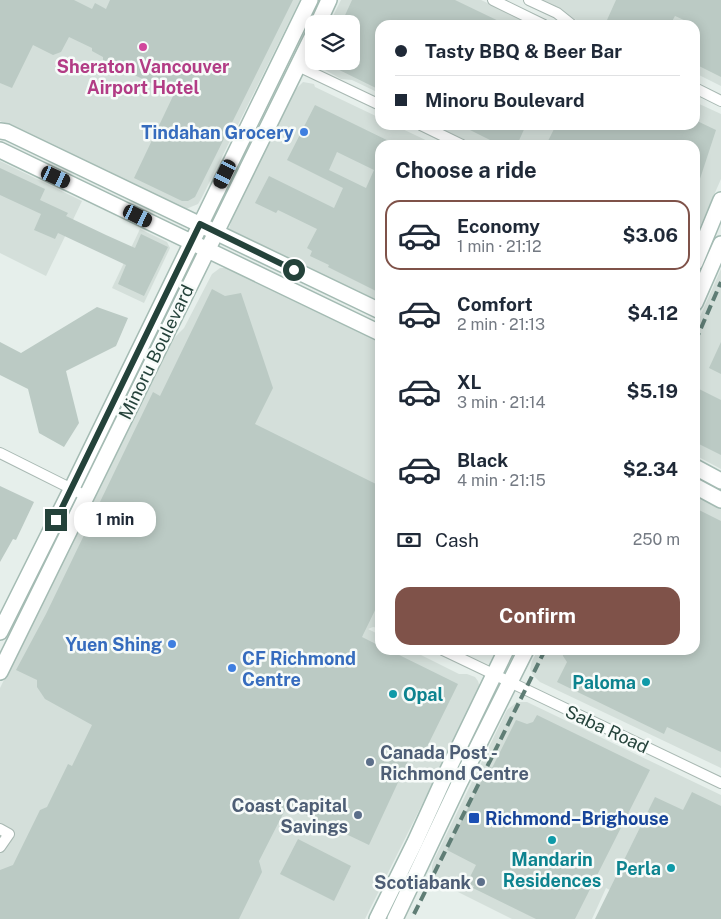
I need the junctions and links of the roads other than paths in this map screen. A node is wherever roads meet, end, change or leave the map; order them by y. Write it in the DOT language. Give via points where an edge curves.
graph roads {
  1 [pos="310,0"];
  2 [pos="329,0"];
  3 [pos="492,0"];
  4 [pos="528,0"];
  5 [pos="322,15"];
  6 [pos="534,20"];
  7 [pos="565,20"];
  8 [pos="305,52"];
  9 [pos="298,66"];
  10 [pos="700,90"];
  11 [pos="721,101"];
  12 [pos="375,103"];
  13 [pos="431,130"];
  14 [pos="4,131"];
  15 [pos="452,140"];
  16 [pos="0,150"];
  17 [pos="721,200"];
  18 [pos="200,224"];
  19 [pos="216,232"];
  20 [pos="191,242"];
  21 [pos="721,244"];
  22 [pos="207,250"];
  23 [pos="700,250"];
  24 [pos="700,292"];
  25 [pos="375,310"];
  26 [pos="375,331"];
  27 [pos="0,453"];
  28 [pos="700,470"];
  29 [pos="721,481"];
  30 [pos="72,488"];
  31 [pos="700,489"];
  32 [pos="86,496"];
  33 [pos="721,500"];
  34 [pos="0,632"];
  35 [pos="454,655"];
  36 [pos="504,655"];
  37 [pos="524,655"];
  38 [pos="0,672"];
  39 [pos="494,674"];
  40 [pos="510,682"];
  41 [pos="721,782"];
  42 [pos="5,831"];
  43 [pos="0,847"];
  44 [pos="377,919"];
  45 [pos="395,919"];
  1 -- 18 [label="main road, Minoru Boulevard"];
  2 -- 5 [label="main road"];
  3 -- 6 [label="street"];
  4 -- 7 [label="street"];
  8 -- 9 [label="main road, Minoru Boulevard"];
  9 -- 12 [label="street"];
  9 -- 19 [label="main road, Minoru Boulevard"];
  10 -- 11 [label="street"];
  13 -- 15 [label="street"];
  14 -- 18 [label="main road"];
  16 -- 20 [label="main road"];
  17 -- 23 [label="main road"];
  18 -- 19 [label="main road"];
  18 -- 20 [label="main road, Minoru Boulevard"];
  19 -- 22 [label="main road, Minoru Boulevard"];
  19 -- 25 [label="main road"];
  20 -- 22 [label="main road"];
  20 -- 30 [label="main road, Minoru Boulevard"];
  21 -- 24 [label="main road"];
  22 -- 26 [label="main road"];
  22 -- 32 [label="main road, Minoru Boulevard"];
  27 -- 30 [label="street"];
  28 -- 29 [label="main road"];
  30 -- 32 [label="street"];
  30 -- 34 [label="main road, Minoru Boulevard"];
  31 -- 33 [label="main road"];
  32 -- 38 [label="main road, Minoru Boulevard"];
  35 -- 39 [label="street, Saba Road"];
  36 -- 39 [label="main road"];
  37 -- 40 [label="main road"];
  39 -- 40 [label="street, Saba Road"];
  39 -- 44 [label="main road"];
  40 -- 41 [label="street, Saba Road"];
  40 -- 45 [label="main road"];
  42 -- 43 [label="street"];
}
